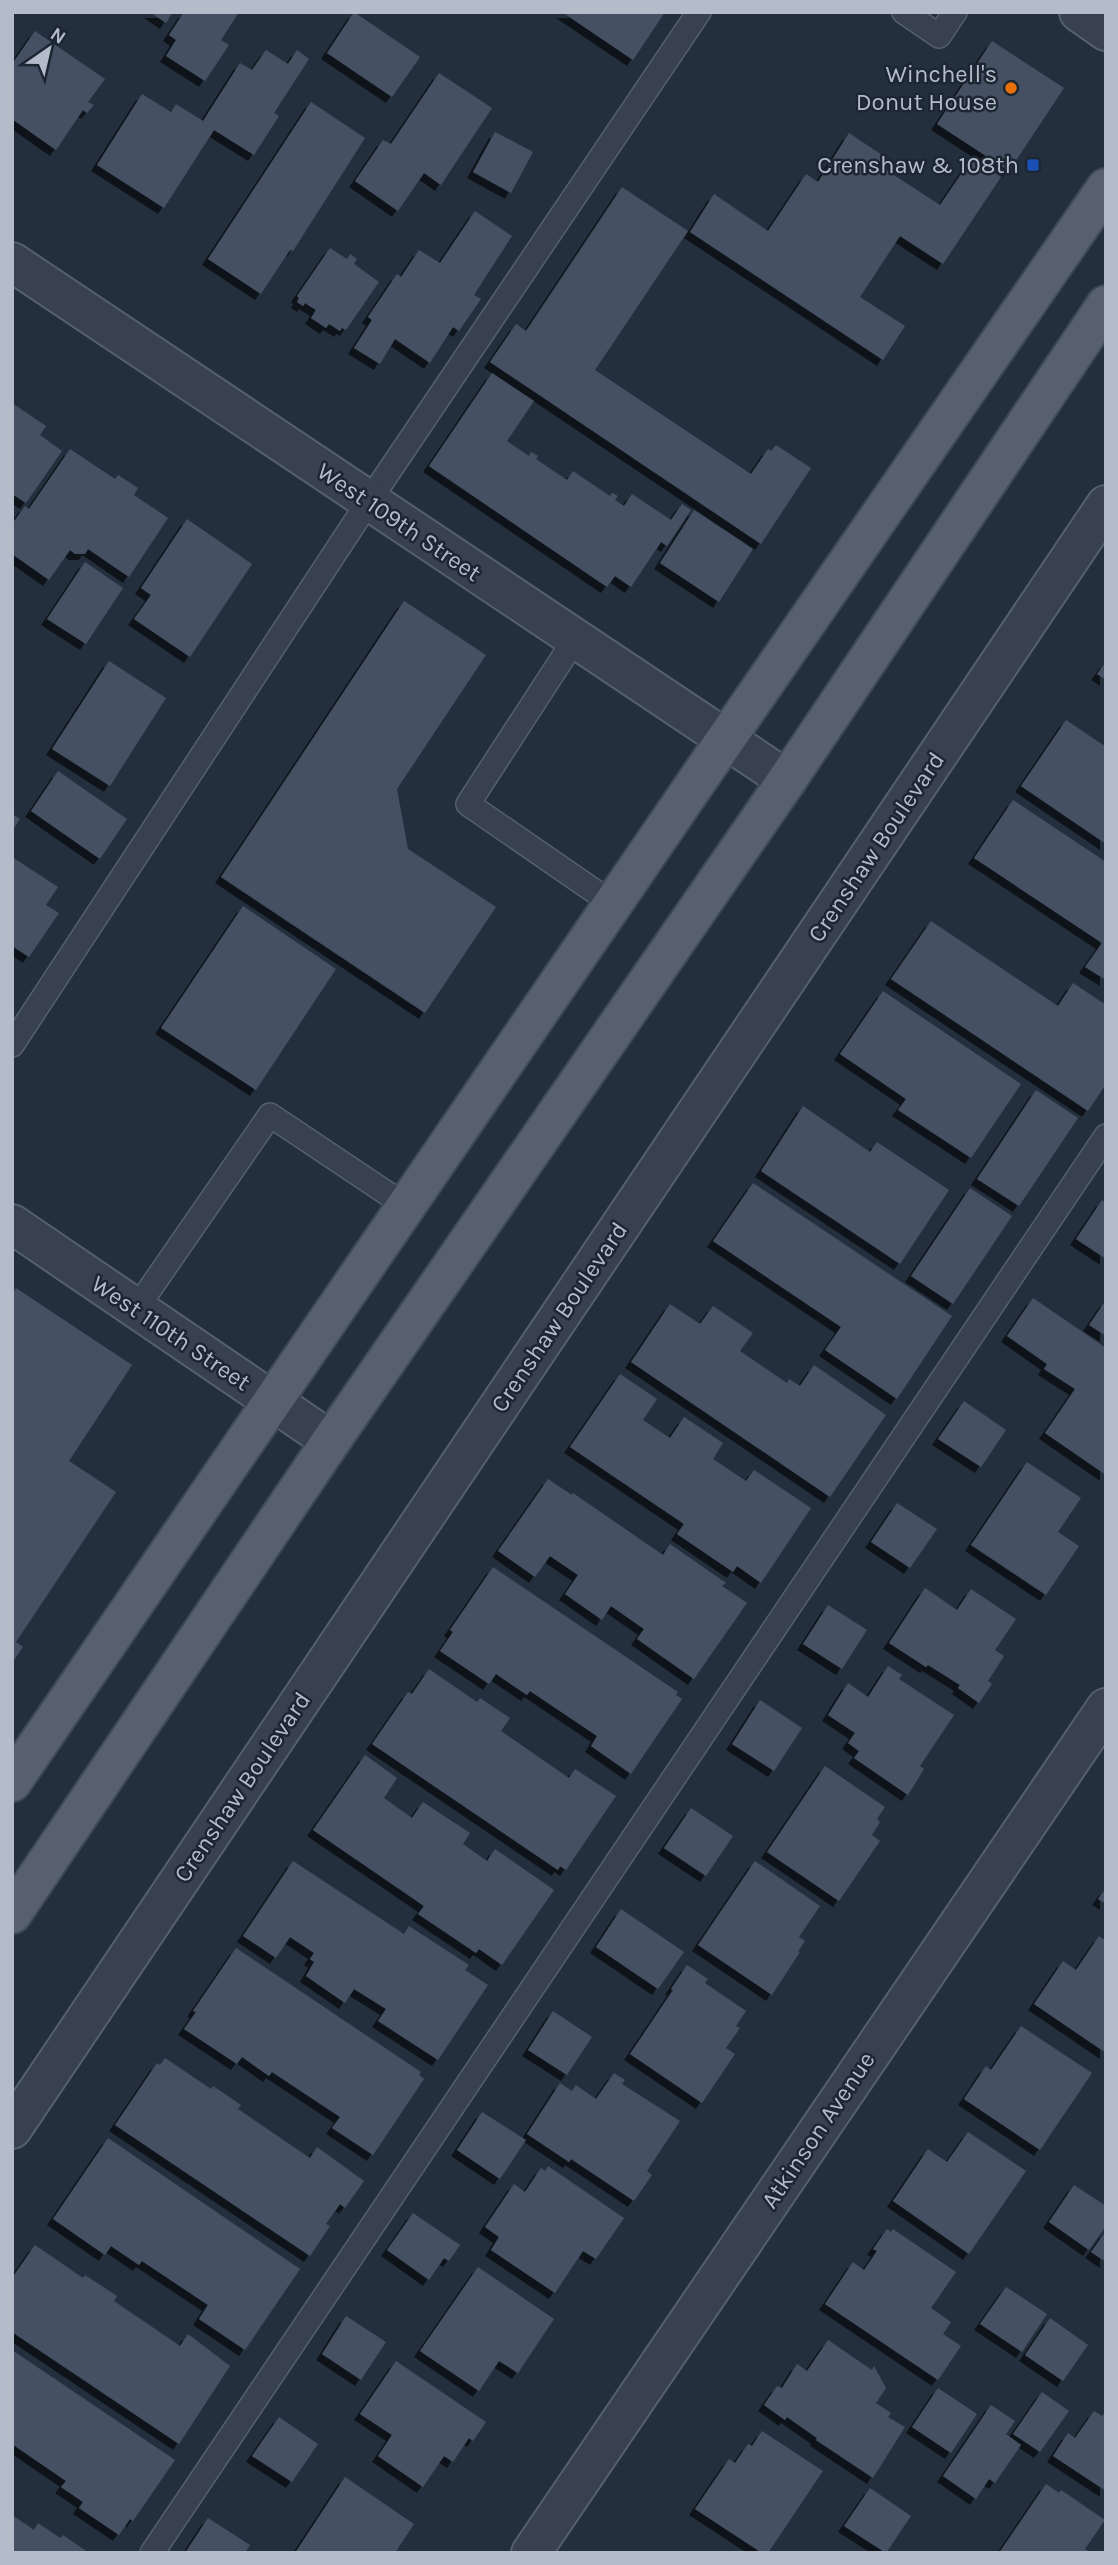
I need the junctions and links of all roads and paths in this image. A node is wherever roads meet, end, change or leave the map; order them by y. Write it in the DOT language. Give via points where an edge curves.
graph roads {
  1 [pos="699,12"];
  2 [pos="904,12"];
  3 [pos="955,12"];
  4 [pos="1079,12"];
  5 [pos="1106,31"];
  6 [pos="1106,188"];
  7 [pos="12,262"];
  8 [pos="1106,305"];
  9 [pos="369,501"];
  10 [pos="1106,505"];
  11 [pos="575,639"];
  12 [pos="725,740"];
  13 [pos="786,780"];
  14 [pos="613,904"];
  15 [pos="12,1045"];
  16 [pos="1106,1136"];
  17 [pos="406,1206"];
  18 [pos="12,1224"];
  19 [pos="136,1309"];
  20 [pos="272,1401"];
  21 [pos="331,1441"];
  22 [pos="1106,1708"];
  23 [pos="12,1782"];
  24 [pos="12,1914"];
  25 [pos="12,2129"];
  26 [pos="152,2553"];
  27 [pos="531,2553"];
  1 -- 9 [label="lane"];
  2 -- 3 [label="lane" via="939,36"];
  4 -- 5 [label="street"];
  6 -- 12 [label="main road"];
  7 -- 9 [label="street, West 109th Street"];
  8 -- 13 [label="main road"];
  9 -- 11 [label="street, West 109th Street"];
  9 -- 15 [label="lane"];
  10 -- 25 [label="street, Crenshaw Boulevard"];
  11 -- 12 [label="street, West 109th Street"];
  11 -- 14 [label="lane" via="468,804"];
  12 -- 13 [label="street, West 109th Street"];
  12 -- 14 [label="main road"];
  13 -- 21 [label="main road"];
  14 -- 17 [label="main road"];
  16 -- 26 [label="lane"];
  17 -- 19 [label="lane" via="270,1115"];
  17 -- 20 [label="main road"];
  18 -- 19 [label="street, West 110th Street"];
  19 -- 20 [label="street, West 110th Street"];
  20 -- 21 [label="street, West 110th Street"];
  20 -- 23 [label="main road"];
  21 -- 24 [label="main road"];
  22 -- 27 [label="street, Atkinson Avenue"];
}
